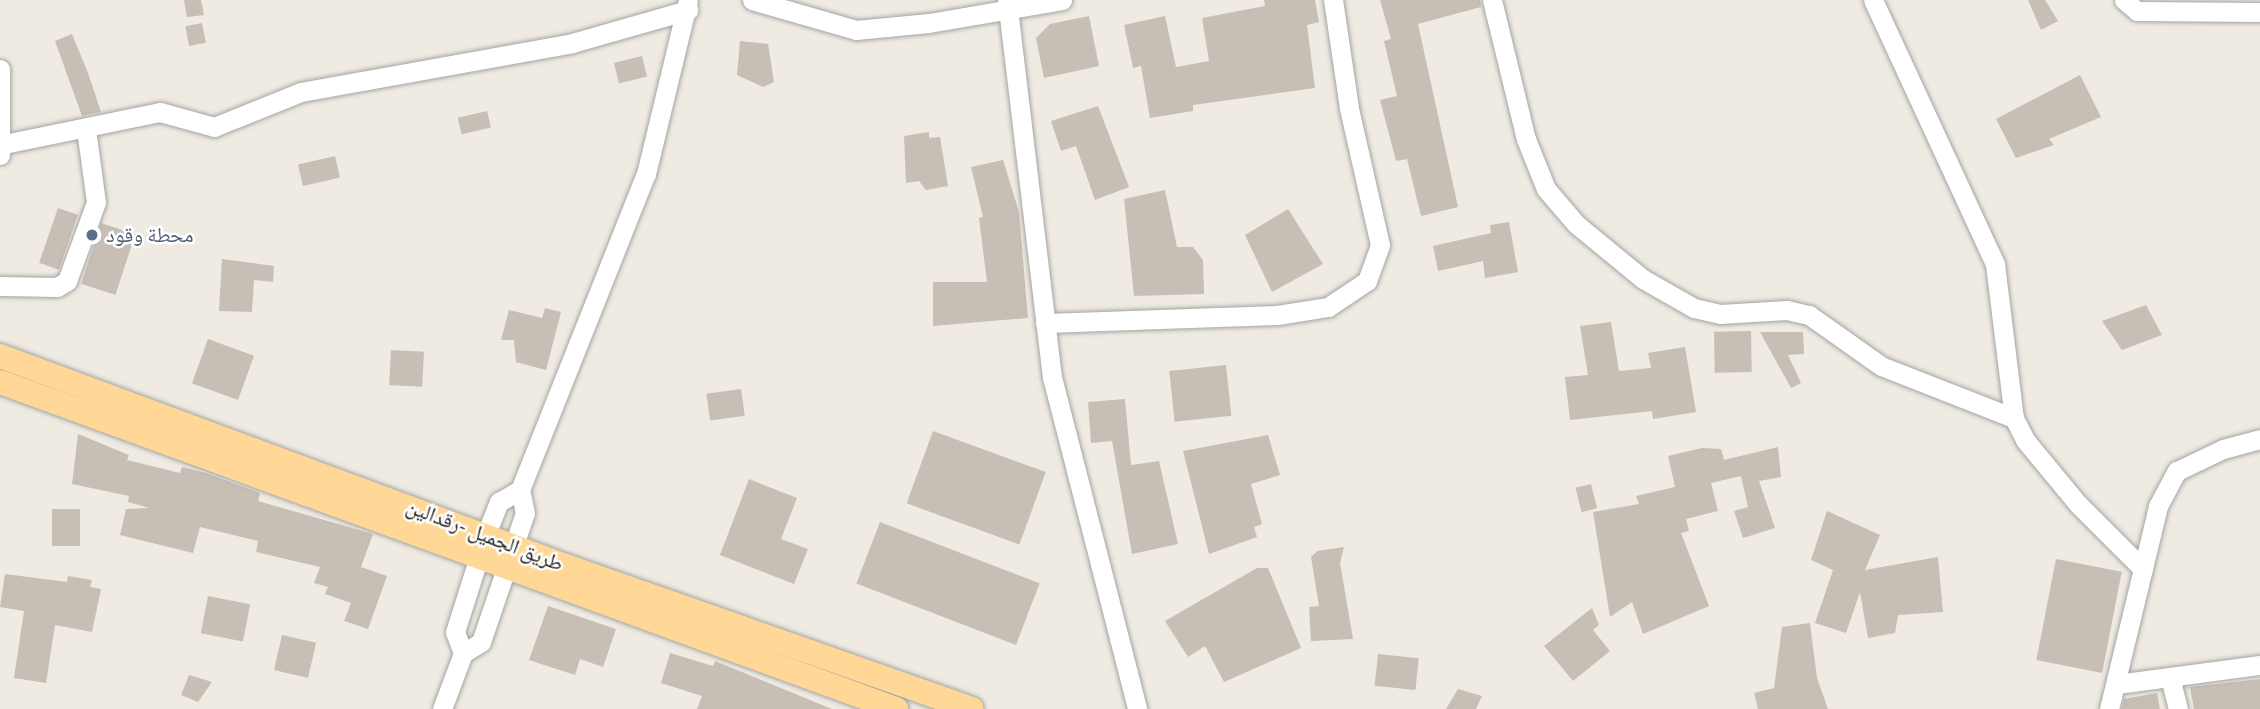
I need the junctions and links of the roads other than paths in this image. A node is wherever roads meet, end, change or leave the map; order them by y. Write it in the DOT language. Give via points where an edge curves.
graph roads {
  1 [pos="752,0"];
  2 [pos="1062,0"];
  3 [pos="1333,0"];
  4 [pos="1492,0"];
  5 [pos="1873,0"];
  6 [pos="2124,0"];
  7 [pos="688,5"];
  8 [pos="1007,5"];
  9 [pos="2260,12"];
  10 [pos="0,69"];
  11 [pos="86,129"];
  12 [pos="2,150"];
  13 [pos="0,286"];
  14 [pos="1045,323"];
  15 [pos="0,356"];
  16 [pos="0,382"];
  17 [pos="2014,418"];
  18 [pos="2260,439"];
  19 [pos="520,490"];
  20 [pos="486,534"];
  21 [pos="516,545"];
  22 [pos="478,559"];
  23 [pos="2143,569"];
  24 [pos="506,571"];
  25 [pos="463,653"];
  26 [pos="2260,665"];
  27 [pos="2170,677"];
  28 [pos="2116,684"];
  29 [pos="442,709"];
  30 [pos="896,709"];
  31 [pos="972,709"];
  32 [pos="1137,709"];
  33 [pos="2109,709"];
  34 [pos="2178,709"];
  1 -- 8 [label="street" via="856,30"];
  2 -- 8 [label="street"];
  3 -- 14 [label="street" via="1349,108 1380,245 1367,281 1328,307 1277,315"];
  4 -- 17 [label="street" via="1526,139 1546,189 1576,224 1643,279 1694,308 1720,314 1787,310 1809,315 1881,366"];
  5 -- 17 [label="street" via="1994,264"];
  6 -- 9 [label="street" via="2137,11"];
  7 -- 11 [label="street" via="572,43 301,92 214,127 160,112"];
  7 -- 19 [label="street" via="646,174"];
  8 -- 14 [label="street"];
  10 -- 12 [label="street"];
  11 -- 12 [label="street"];
  11 -- 13 [label="street" via="96,202 66,281 57,287"];
  14 -- 32 [label="street" via="1052,377"];
  15 -- 20 [label="main road, طريق الجميل -رقدالين"];
  16 -- 22 [label="main road, طريق الجميل -رقدالين"];
  17 -- 23 [label="street" via="2025,440 2078,503"];
  18 -- 23 [label="street" via="2223,449 2176,471 2158,506"];
  19 -- 20 [label="street" via="499,502"];
  19 -- 21 [label="street" via="525,513"];
  20 -- 21 [label="main road, طريق الجميل -رقدالين"];
  20 -- 22 [label="street"];
  21 -- 24 [label="street"];
  21 -- 31 [label="main road, طريق الجميل -رقدالين"];
  22 -- 24 [label="main road, طريق الجميل -رقدالين"];
  22 -- 25 [label="street" via="455,632"];
  23 -- 28 [label="street"];
  24 -- 25 [label="street" via="481,642"];
  24 -- 30 [label="main road, طريق الجميل -رقدالين"];
  25 -- 29 [label="street"];
  26 -- 27 [label="street"];
  27 -- 28 [label="street"];
  27 -- 34 [label="street"];
  28 -- 33 [label="street"];
}
